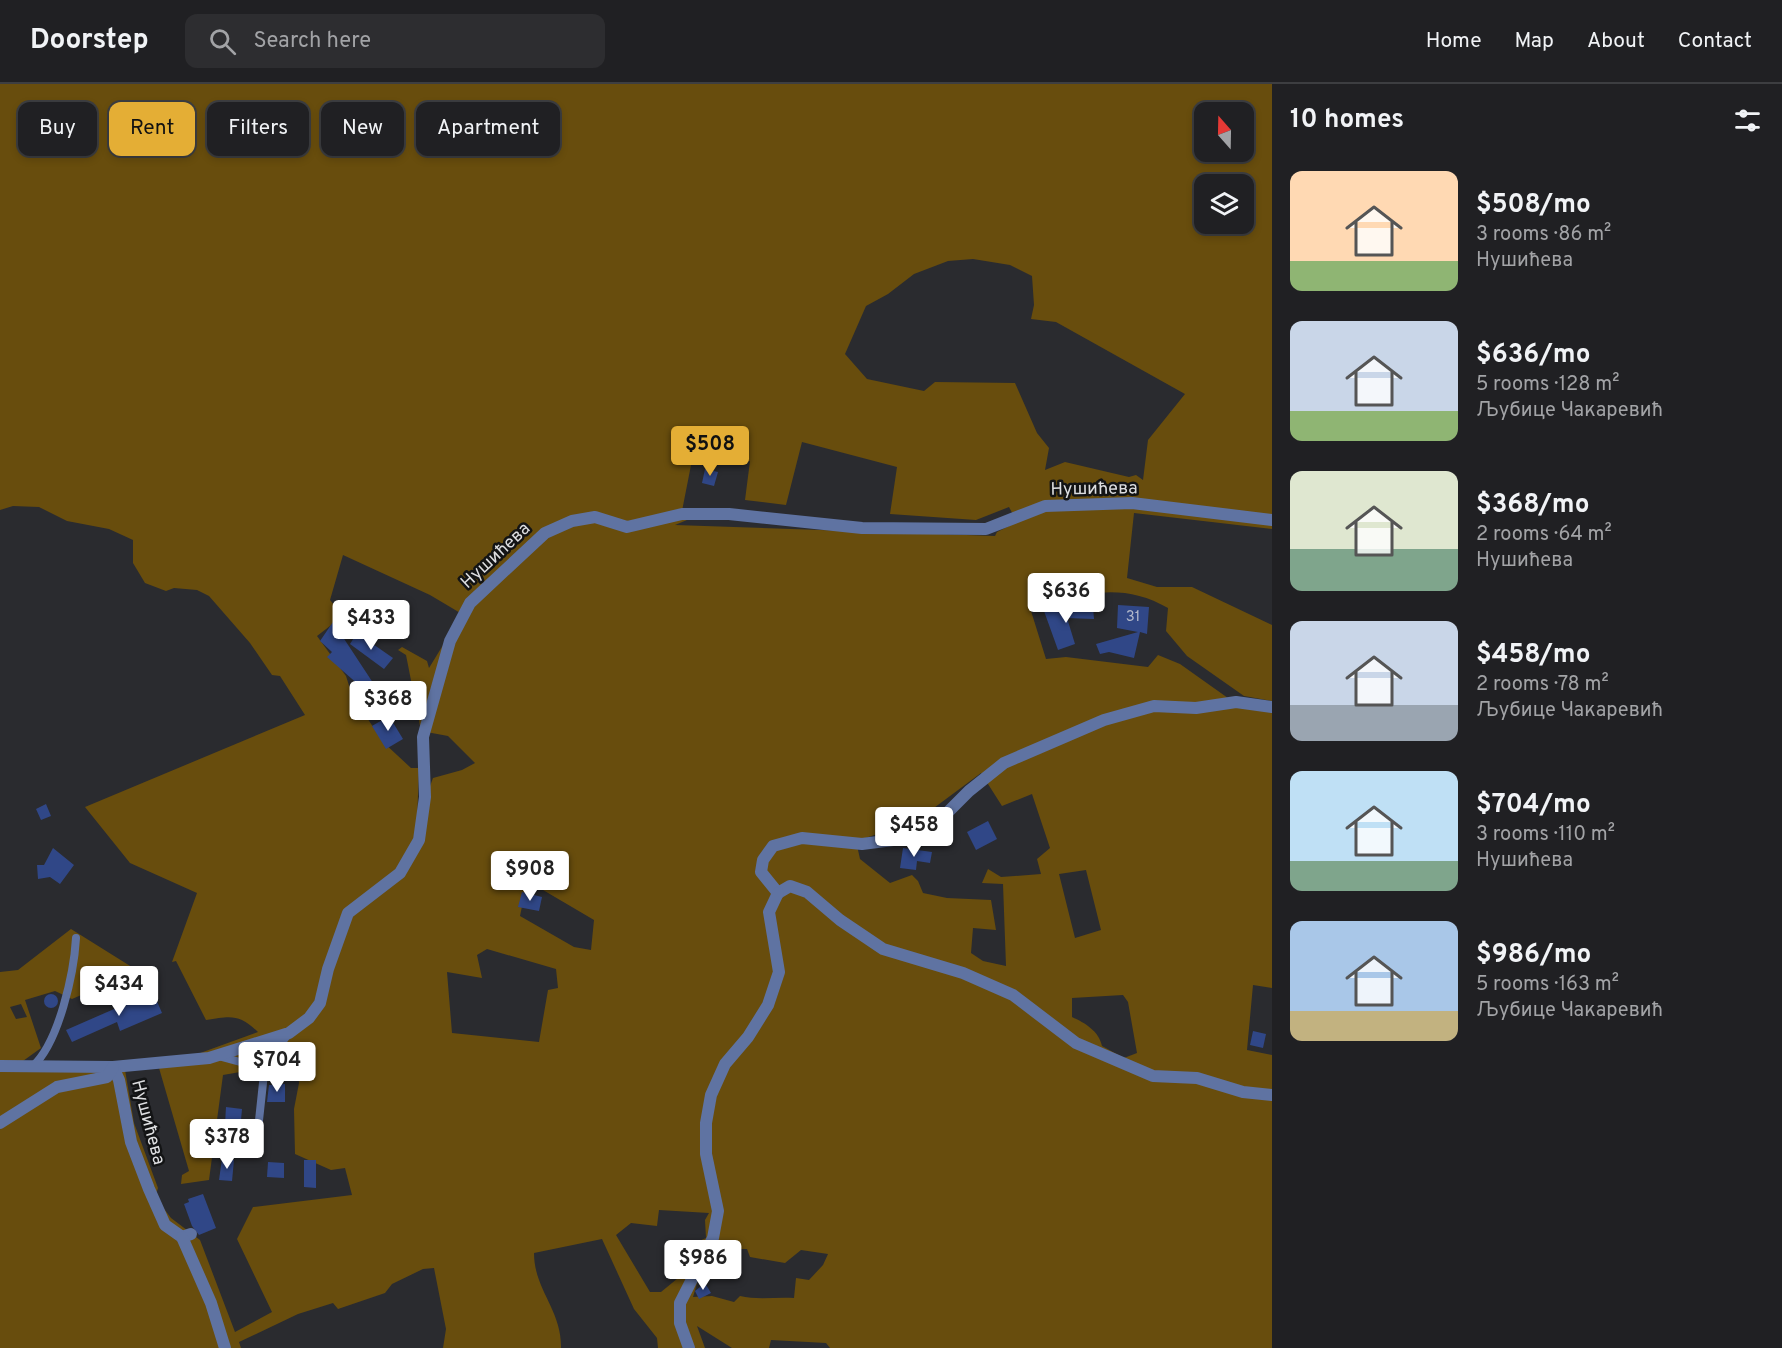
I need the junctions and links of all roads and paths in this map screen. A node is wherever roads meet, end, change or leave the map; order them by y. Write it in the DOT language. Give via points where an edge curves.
graph roads {
  1 [pos="1272,520"];
  2 [pos="1272,707"];
  3 [pos="778,893"];
  4 [pos="76,938"];
  5 [pos="290,1033"];
  6 [pos="216,1056"];
  7 [pos="0,1066"];
  8 [pos="33,1066"];
  9 [pos="113,1067"];
  10 [pos="264,1074"];
  11 [pos="1272,1095"];
  12 [pos="0,1123"];
  13 [pos="257,1139"];
  14 [pos="225,1348"];
  15 [pos="689,1348"];
  1 -- 5 [label="street, Нушићева" via="1132,503 1045,506 986,529 862,528 729,514 682,514 627,527 584,517 545,533 470,603 450,640 423,737 425,797 418,840 400,873 348,913 320,1004"];
  2 -- 3 [label="street" via="1236,702 1196,708 1154,706 1104,720 1004,763 934,826 901,839 862,844 802,838 773,846 763,860 761,872"];
  3 -- 11 [label="street" via="790,886 807,892 883,949 963,973 1013,995 1076,1043 1153,1076 1197,1077 1243,1092"];
  3 -- 15 [label="street" via="769,912 779,972 768,1005 724,1064 711,1095 706,1154 718,1210 713,1238 680,1303 680,1323"];
  4 -- 8 [label="lane" via="70,987 45,1055"];
  5 -- 6 [label="street, Нушићева"];
  5 -- 10 [label="lane, Нушићева" via="265,1064"];
  6 -- 9 [label="street, Нушићева"];
  6 -- 10 [label="lane, Нушићева" via="255,1066"];
  7 -- 8 [label="street, Нушићева"];
  8 -- 9 [label="street, Нушићева"];
  9 -- 12 [label="street" via="107,1077 57,1087"];
  9 -- 14 [label="street, Нушићева" via="131,1142 149,1189 165,1225 187,1236"];
  10 -- 13 [label="lane, Нушићева"];
}
